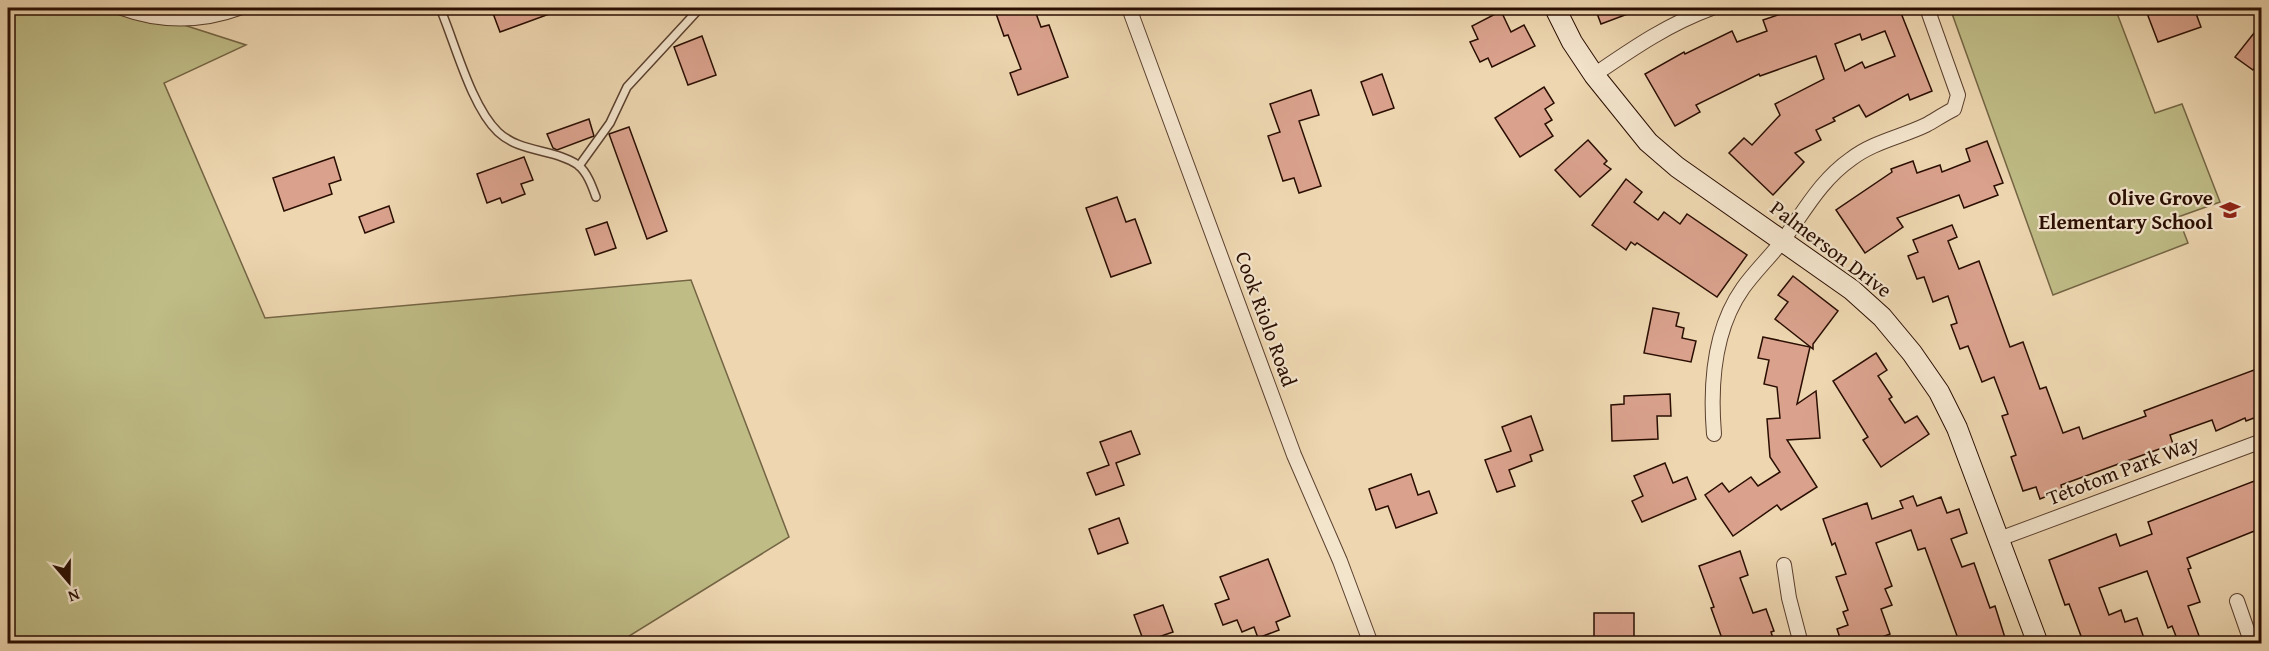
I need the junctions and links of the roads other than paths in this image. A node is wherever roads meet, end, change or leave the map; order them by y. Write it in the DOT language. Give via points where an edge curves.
graph roads {
  1 [pos="122,8"];
  2 [pos="239,8"];
  3 [pos="440,8"];
  4 [pos="700,8"];
  5 [pos="1129,8"];
  6 [pos="1555,8"];
  7 [pos="1712,8"];
  8 [pos="1927,8"];
  9 [pos="1594,75"];
  10 [pos="579,166"];
  11 [pos="596,197"];
  12 [pos="1783,240"];
  13 [pos="1714,434"];
  14 [pos="2262,441"];
  15 [pos="1999,539"];
  16 [pos="1784,565"];
  17 [pos="2237,602"];
  18 [pos="1371,644"];
  19 [pos="1801,644"];
  20 [pos="2038,644"];
  21 [pos="2252,644"];
  1 -- 2 [label="street" via="177,18 205,17"];
  3 -- 10 [label="lane" via="473,93 485,117 499,133 519,145"];
  4 -- 10 [label="lane" via="627,87 610,123"];
  5 -- 18 [label="street, Cook Riolo Road" via="1294,455"];
  6 -- 9 [label="street, Palmerson Drive"];
  7 -- 9 [label="street" via="1652,35"];
  8 -- 12 [label="street" via="1958,95 1953,109 1853,157 1820,188"];
  9 -- 12 [label="street, Palmerson Drive" via="1648,142 1677,168"];
  10 -- 11 [label="lane"];
  12 -- 13 [label="street" via="1742,289 1728,317 1713,376"];
  12 -- 15 [label="street, Palmerson Drive" via="1852,290 1912,352 1957,428"];
  14 -- 15 [label="street, Tetotom Park Way"];
  15 -- 20 [label="street, Palmerson Drive"];
  16 -- 19 [label="street"];
  17 -- 21 [label="street"];
}
